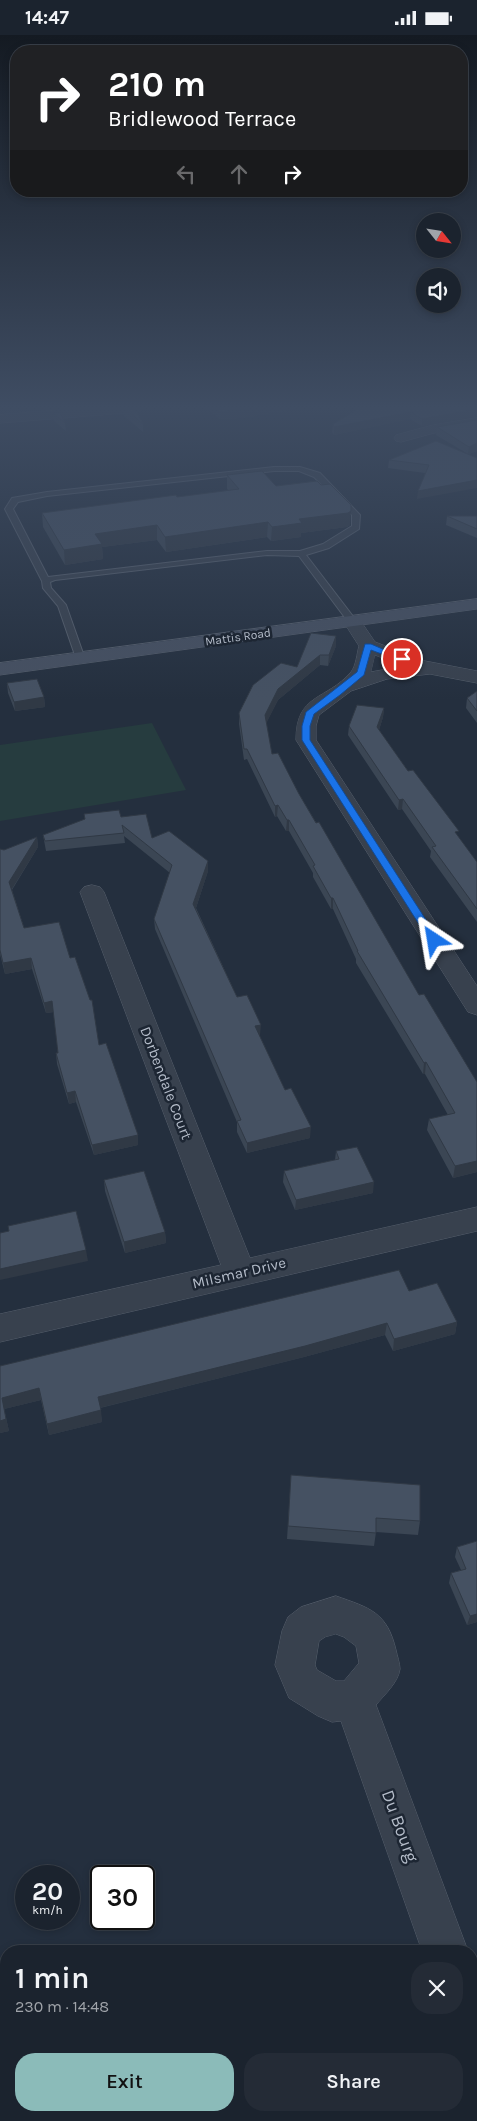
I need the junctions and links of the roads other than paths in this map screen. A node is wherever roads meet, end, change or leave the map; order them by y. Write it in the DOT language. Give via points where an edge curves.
graph roads {
  1 [pos="11,505"];
  2 [pos="347,505"];
  3 [pos="301,554"];
  4 [pos="46,581"];
  5 [pos="477,604"];
  6 [pos="352,621"];
  7 [pos="368,646"];
  8 [pos="80,659"];
  9 [pos="431,668"];
  10 [pos="0,669"];
  11 [pos="477,677"];
  12 [pos="344,688"];
  13 [pos="92,892"];
  14 [pos="477,1006"];
  15 [pos="477,1219"];
  16 [pos="240,1273"];
  17 [pos="0,1328"];
  18 [pos="354,1700"];
  19 [pos="443,1945"];
  1 -- 4 [label="lane" via="9,509"];
  2 -- 3 [label="lane" via="356,515 356,527 326,545"];
  3 -- 4 [label="lane" via="266,553"];
  3 -- 6 [label="lane"];
  4 -- 8 [label="lane" via="47,588 62,605"];
  5 -- 6 [label="main road, Mattis Road"];
  6 -- 7 [label="street"];
  6 -- 8 [label="main road, Mattis Road"];
  7 -- 9 [label="street"];
  7 -- 12 [label="street" via="361,673"];
  8 -- 10 [label="main road, Mattis Road"];
  9 -- 11 [label="street"];
  9 -- 12 [label="street" via="384,674"];
  12 -- 14 [label="street" via="310,712 306,740"];
  13 -- 16 [label="street, Dorbendale Court"];
  15 -- 16 [label="street, Milsmar Drive"];
  16 -- 17 [label="street, Milsmar Drive"];
  18 -- 19 [label="street, Du Bourg"];
}
